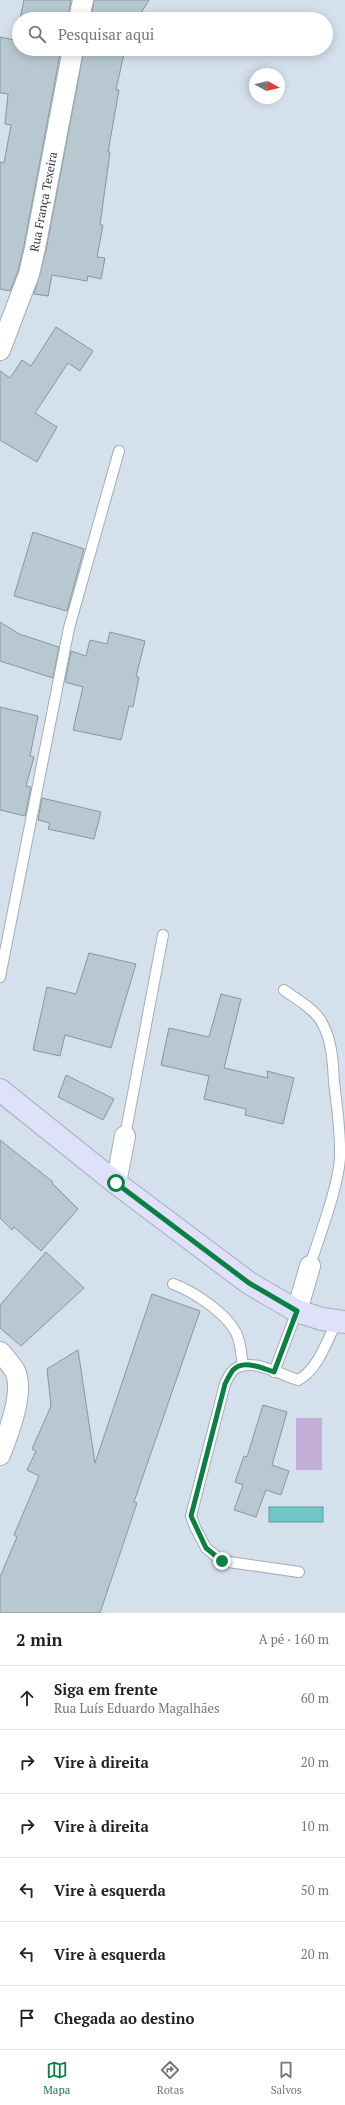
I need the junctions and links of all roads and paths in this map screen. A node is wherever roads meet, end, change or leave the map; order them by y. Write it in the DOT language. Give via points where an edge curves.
graph roads {
  1 [pos="83,0"];
  2 [pos="80,12"];
  3 [pos="72,56"];
  4 [pos="0,350"];
  5 [pos="119,451"];
  6 [pos="163,935"];
  7 [pos="0,976"];
  8 [pos="284,990"];
  9 [pos="0,1090"];
  10 [pos="125,1136"];
  11 [pos="116,1183"];
  12 [pos="310,1266"];
  13 [pos="173,1284"];
  14 [pos="297,1311"];
  15 [pos="341,1321"];
  16 [pos="0,1352"];
  17 [pos="243,1365"];
  18 [pos="274,1372"];
  19 [pos="0,1455"];
  20 [pos="299,1572"];
  1 -- 2 [label="street"];
  3 -- 4 [label="street, Rua França Texeira" via="29,274"];
  5 -- 7 [label="lane" via="69,628"];
  6 -- 10 [label="lane"];
  8 -- 12 [label="lane" via="321,1020 328,1035 332,1054 340,1160"];
  9 -- 11 [label="main road"];
  10 -- 11 [label="street"];
  11 -- 14 [label="main road" via="249,1283"];
  12 -- 14 [label="street"];
  13 -- 17 [label="lane" via="188,1289 230,1324 237,1334"];
  14 -- 15 [label="main road"];
  14 -- 18 [label="lane"];
  15 -- 18 [label="lane" via="307,1375 298,1380"];
  16 -- 19 [label="street" via="16,1372 18,1392 13,1422"];
  17 -- 18 [label="lane" via="259,1366"];
  17 -- 20 [label="lane" via="234,1369 225,1384 191,1516 206,1548 222,1561"];
}
